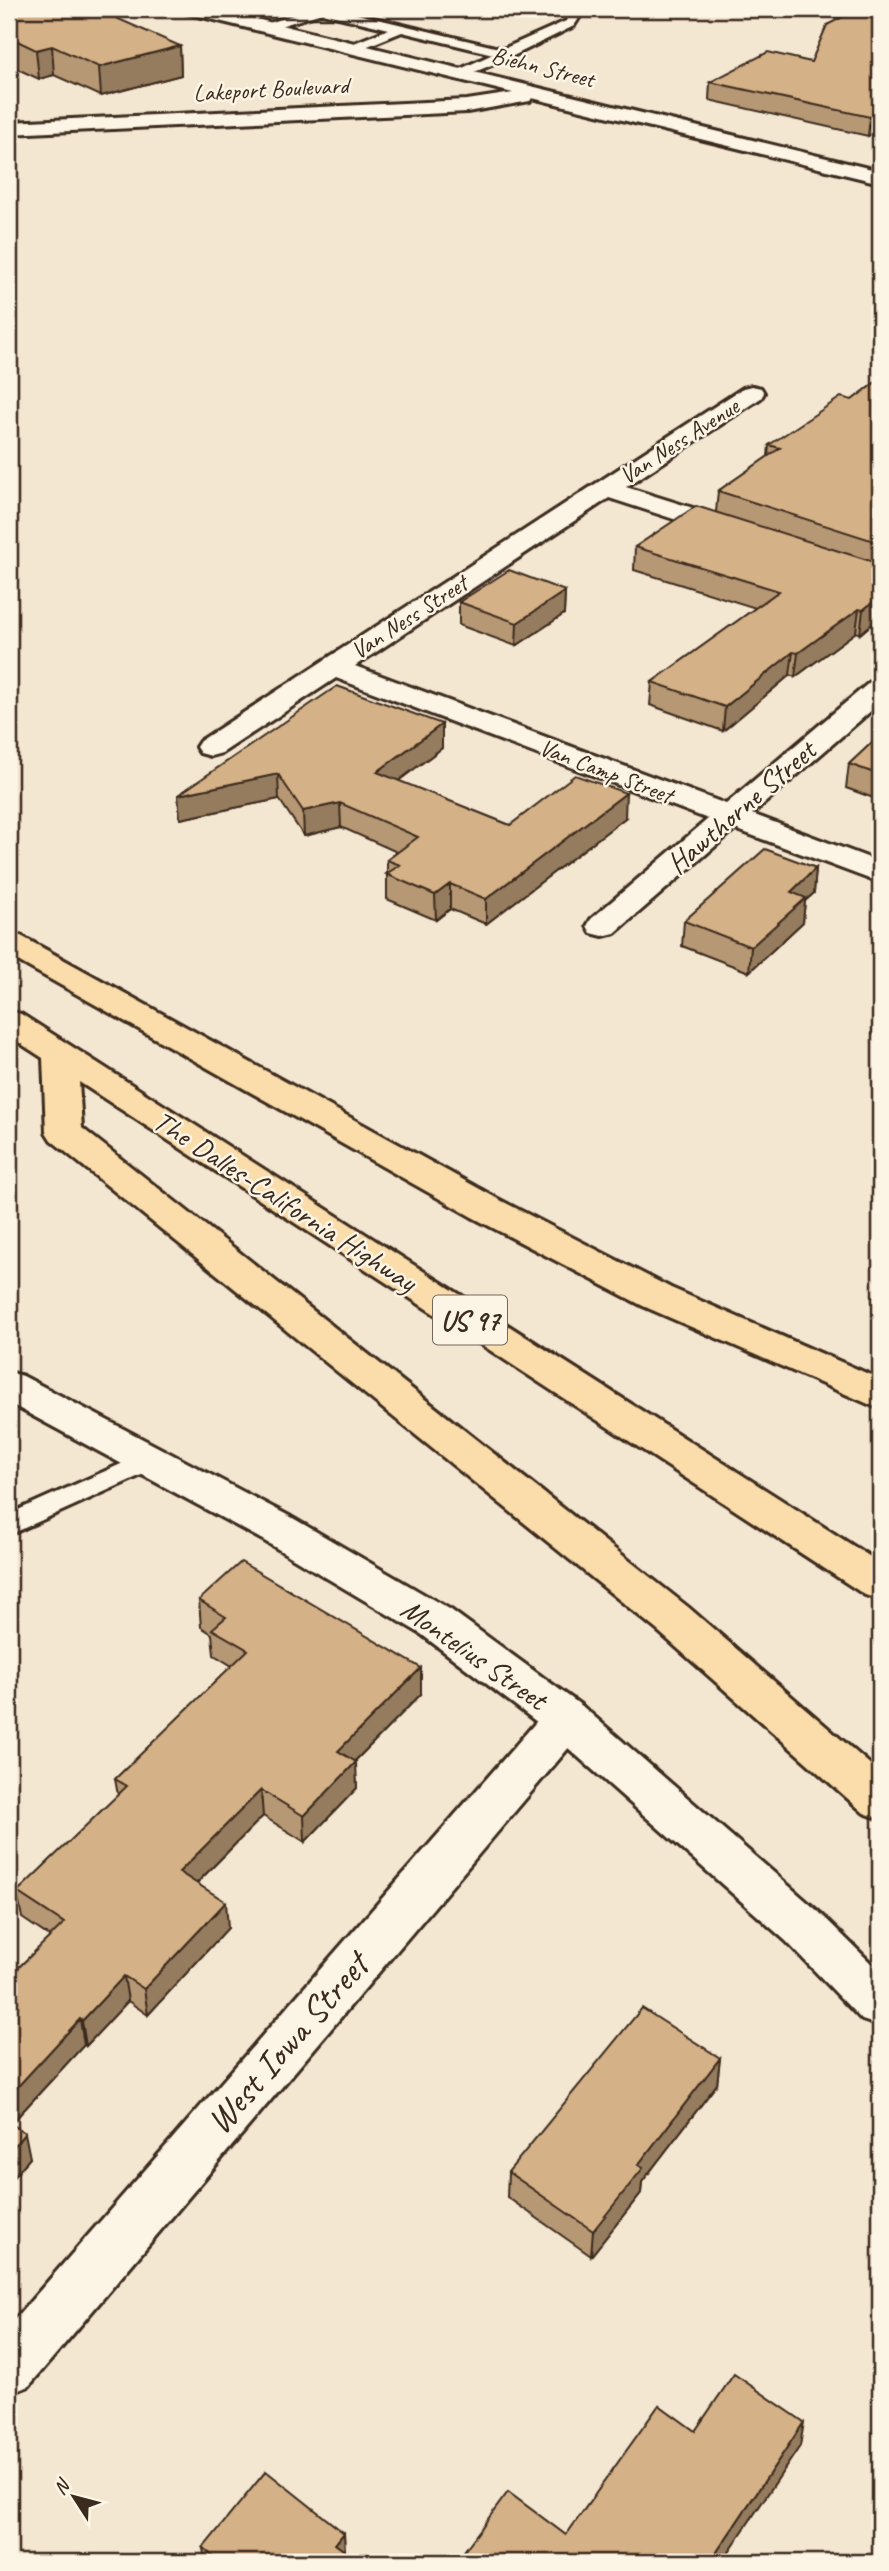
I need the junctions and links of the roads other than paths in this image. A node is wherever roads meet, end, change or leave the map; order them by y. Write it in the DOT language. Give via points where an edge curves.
graph roads {
  1 [pos="193,9"];
  2 [pos="322,9"];
  3 [pos="574,9"];
  4 [pos="832,9"];
  5 [pos="880,19"];
  6 [pos="264,27"];
  7 [pos="401,28"];
  8 [pos="353,48"];
  9 [pos="507,54"];
  10 [pos="460,74"];
  11 [pos="535,93"];
  12 [pos="9,128"];
  13 [pos="880,177"];
  14 [pos="752,393"];
  15 [pos="607,489"];
  16 [pos="763,540"];
  17 [pos="332,667"];
  18 [pos="880,688"];
  19 [pos="211,747"];
  20 [pos="728,817"];
  21 [pos="880,873"];
  22 [pos="603,926"];
  23 [pos="9,943"];
  24 [pos="9,1021"];
  25 [pos="60,1055"];
  26 [pos="9,1385"];
  27 [pos="880,1395"];
  28 [pos="148,1461"];
  29 [pos="9,1525"];
  30 [pos="880,1584"];
  31 [pos="566,1719"];
  32 [pos="880,1800"];
  33 [pos="880,2005"];
  34 [pos="9,2367"];
  1 -- 6 [label="street, Biehn Street"];
  2 -- 6 [label="lane"];
  2 -- 7 [label="lane"];
  3 -- 9 [label="lane" via="570,23"];
  4 -- 5 [label="street"];
  6 -- 8 [label="street, Biehn Street"];
  7 -- 8 [label="lane"];
  7 -- 9 [label="lane"];
  8 -- 10 [label="street, Biehn Street"];
  9 -- 10 [label="lane"];
  10 -- 11 [label="street, Biehn Street"];
  11 -- 12 [label="street, Lakeport Boulevard" via="467,106"];
  11 -- 13 [label="street, Biehn Street"];
  14 -- 15 [label="street, Van Ness Avenue"];
  15 -- 16 [label="street"];
  15 -- 17 [label="street, Van Ness Street"];
  17 -- 19 [label="street, Van Ness Street"];
  17 -- 20 [label="street, Van Camp Street"];
  18 -- 20 [label="street, Hawthorne Street"];
  20 -- 21 [label="street, Van Camp Street"];
  20 -- 22 [label="street, Hawthorne Street"];
  23 -- 27 [label="highway" via="485,1208 657,1297"];
  24 -- 25 [label="highway, The Dalles-California Highway / US 97"];
  25 -- 30 [label="highway, The Dalles-California Highway / US 97"];
  25 -- 32 [label="highway" via="64,1132 673,1619"];
  26 -- 28 [label="street, Montelius Street"];
  28 -- 29 [label="lane"];
  28 -- 31 [label="street, Montelius Street" via="276,1528 436,1622"];
  31 -- 33 [label="street, Montelius Street" via="803,1927"];
  31 -- 34 [label="street, West Iowa Street"];
}
